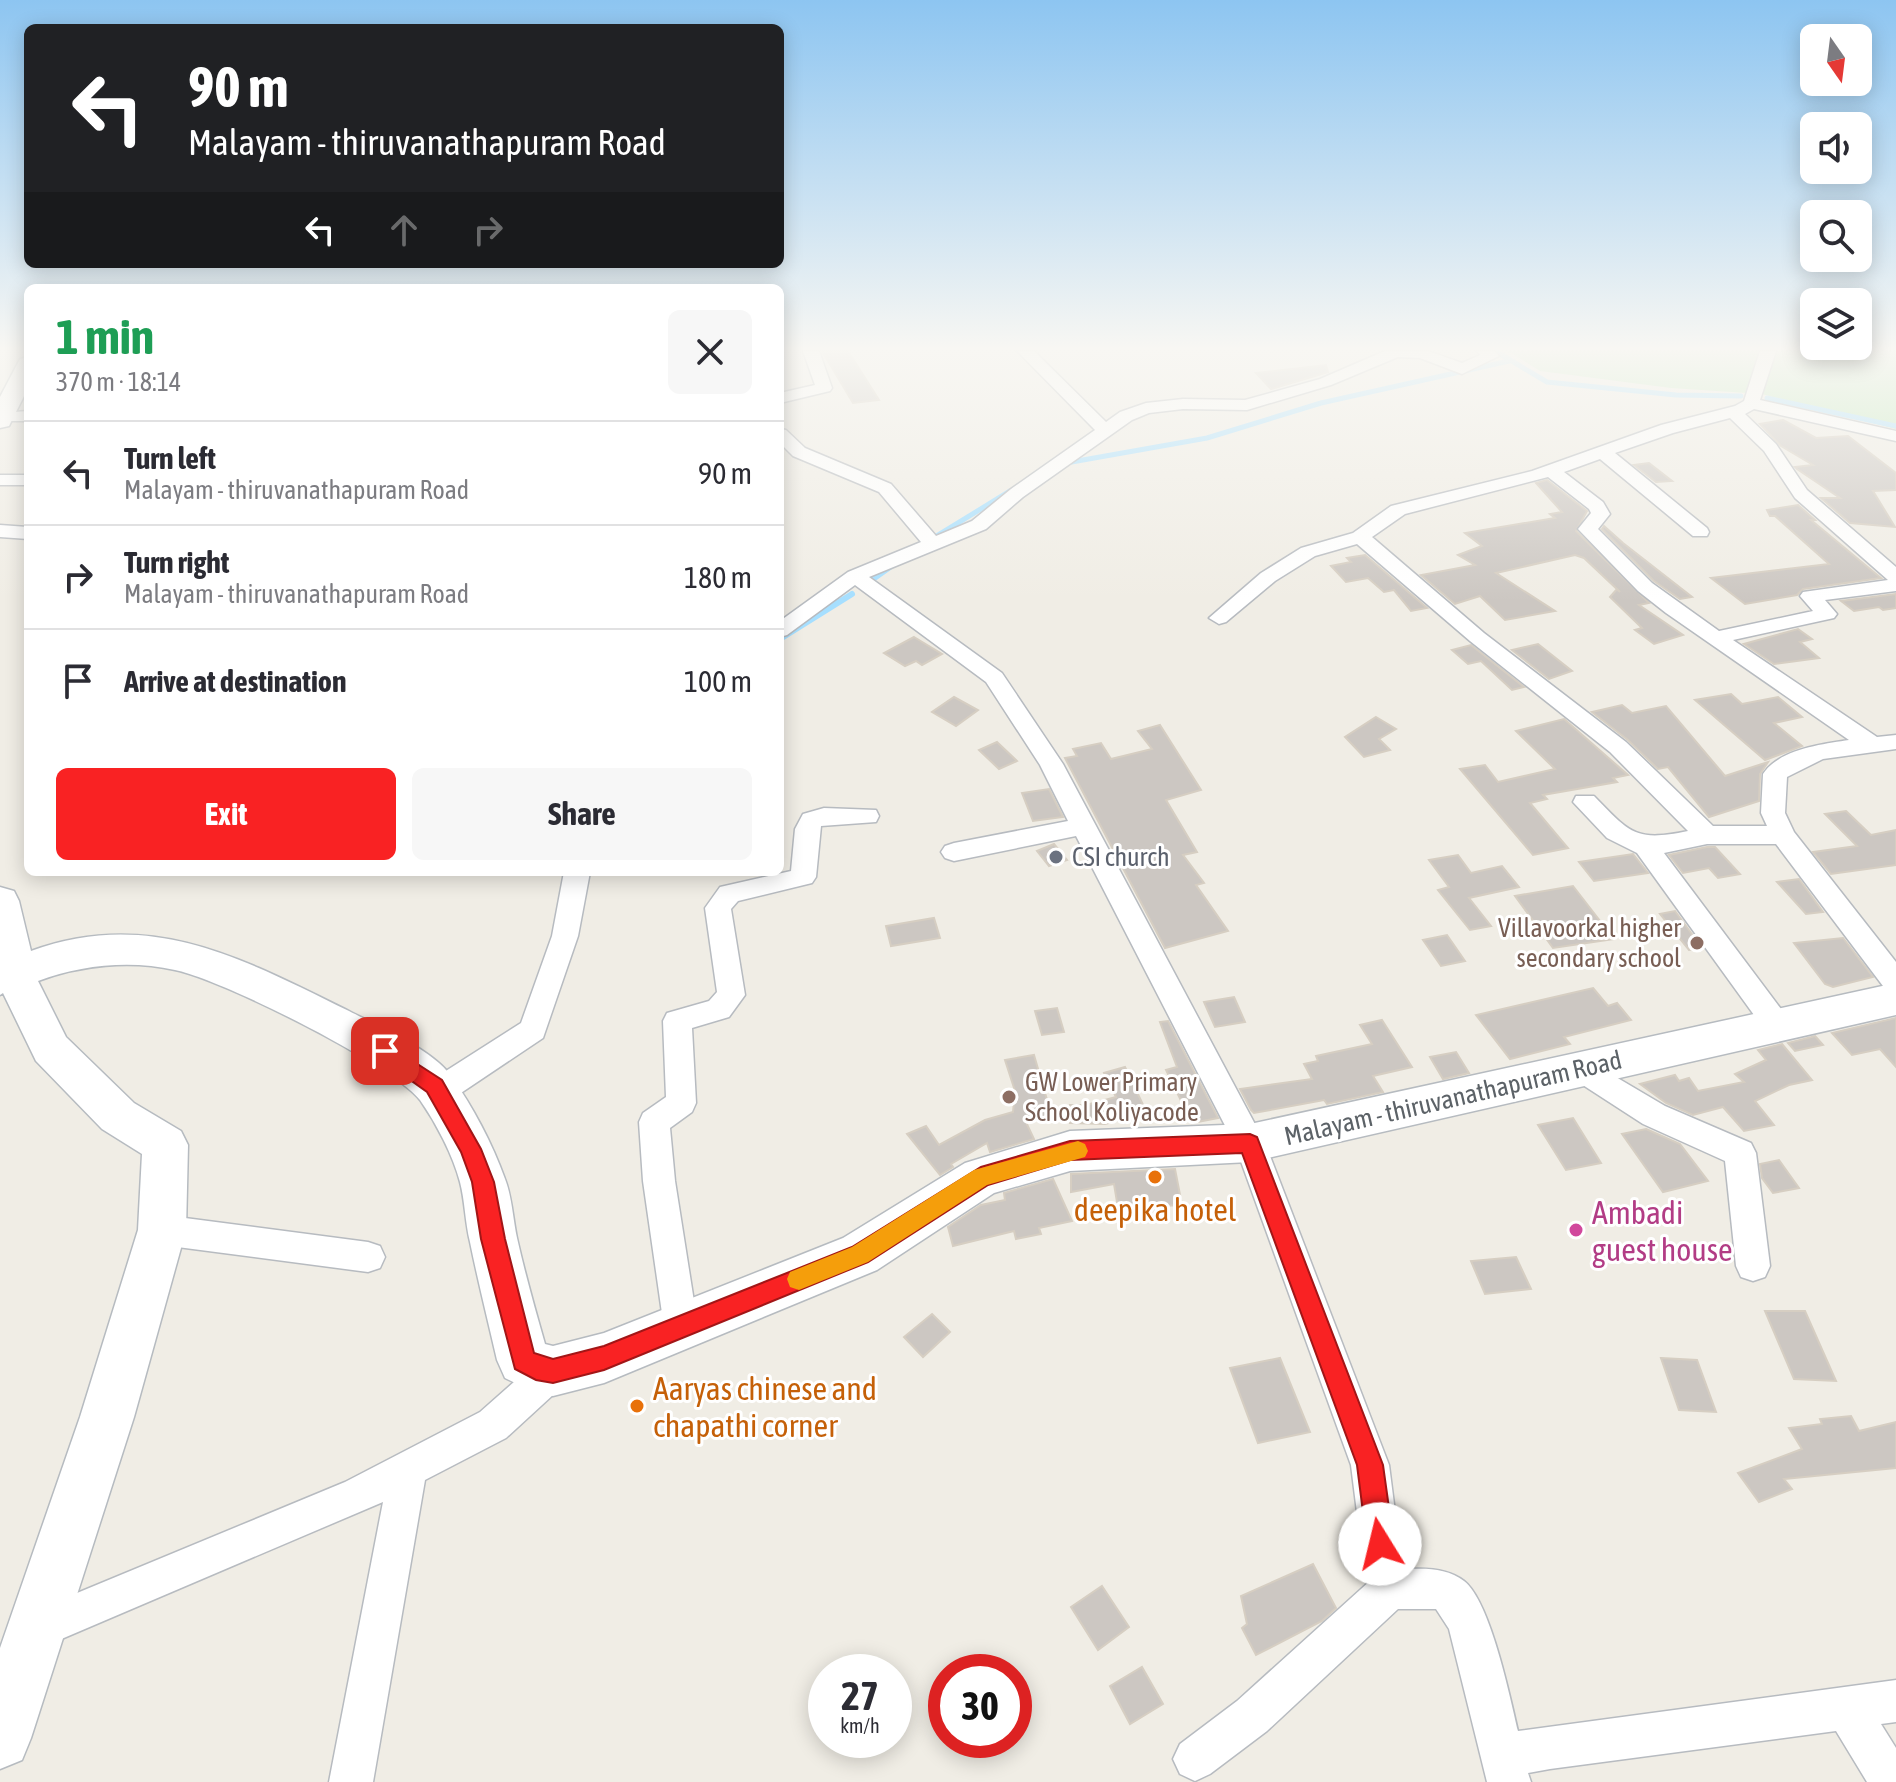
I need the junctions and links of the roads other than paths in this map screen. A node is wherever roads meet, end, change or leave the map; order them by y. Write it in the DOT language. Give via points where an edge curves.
graph roads {
  1 [pos="1101,434"];
  2 [pos="1652,434"];
  3 [pos="1756,434"];
  4 [pos="784,438"];
  5 [pos="1601,451"];
  6 [pos="1550,470"];
  7 [pos="0,480"];
  8 [pos="24,480"];
  9 [pos="0,531"];
  10 [pos="1700,532"];
  11 [pos="24,533"];
  12 [pos="1360,537"];
  13 [pos="930,541"];
  14 [pos="855,576"];
  15 [pos="1896,577"];
  16 [pos="1896,585"];
  17 [pos="1219,618"];
  18 [pos="786,628"];
  19 [pos="1714,638"];
  20 [pos="1885,744"];
  21 [pos="1585,802"];
  22 [pos="867,816"];
  23 [pos="1084,826"];
  24 [pos="1707,835"];
  25 [pos="1783,835"];
  26 [pos="1647,848"];
  27 [pos="954,852"];
  28 [pos="576,876"];
  29 [pos="0,901"];
  30 [pos="7,976"];
  31 [pos="1896,982"];
  32 [pos="1896,999"];
  33 [pos="1777,1025"];
  34 [pos="1582,1069"];
  35 [pos="438,1092"];
  36 [pos="1250,1143"];
  37 [pos="162,1230"];
  38 [pos="368,1257"];
  39 [pos="1753,1266"];
  40 [pos="681,1327"];
  41 [pos="553,1371"];
  42 [pos="408,1470"];
  43 [pos="1390,1589"];
  44 [pos="38,1629"];
  45 [pos="1896,1701"];
  46 [pos="1847,1709"];
  47 [pos="0,1738"];
  48 [pos="1195,1759"];
  49 [pos="1505,1769"];
  50 [pos="351,1782"];
  51 [pos="1892,1782"];
  1 -- 13 [label="street" via="979,525"];
  2 -- 5 [label="street"];
  3 -- 15 [label="street" via="1801,494"];
  4 -- 13 [label="street" via="799,452 885,488"];
  5 -- 6 [label="street"];
  5 -- 10 [label="street"];
  6 -- 12 [label="street" via="1398,510"];
  6 -- 19 [label="street" via="1600,510 1587,529 1645,587"];
  7 -- 8 [label="street"];
  9 -- 11 [label="street"];
  12 -- 17 [label="street" via="1308,552"];
  12 -- 24 [label="street" via="1618,747"];
  13 -- 14 [label="street"];
  14 -- 18 [label="street"];
  14 -- 23 [label="street" via="994,678 1051,764"];
  16 -- 19 [label="street" via="1810,596 1827,614"];
  19 -- 20 [label="street"];
  20 -- 25 [label="street" via="1828,750 1792,760 1775,774 1773,813"];
  21 -- 26 [label="street" via="1618,837"];
  22 -- 40 [label="street" via="812,820 803,877 729,894 718,908 731,995 719,1009 677,1021 681,1103 654,1122"];
  23 -- 27 [label="street"];
  23 -- 36 [label="street"];
  24 -- 25 [label="street"];
  24 -- 26 [label="street"];
  25 -- 31 [label="street"];
  26 -- 33 [label="street"];
  28 -- 35 [label="street" via="565,936 533,1030"];
  29 -- 30 [label="main road" via="10,937"];
  30 -- 35 [label="main road" via="61,956 107,950 173,954 224,968 364,1038"];
  30 -- 37 [label="main road" via="51,1049 118,1116 165,1145"];
  32 -- 33 [label="main road, Malayam - thiruvanathapuram Road"];
  33 -- 34 [label="main road, Malayam - thiruvanathapuram Road"];
  34 -- 36 [label="main road, Malayam - thiruvanathapuram Road"];
  34 -- 39 [label="street" via="1654,1115 1740,1153"];
  35 -- 41 [label="main road" via="483,1182 523,1360"];
  36 -- 40 [label="main road, Malayam - thiruvanathapuram Road" via="1070,1151 981,1177 860,1254"];
  36 -- 43 [label="street" via="1370,1465 1380,1544 1391,1570"];
  37 -- 38 [label="street"];
  37 -- 44 [label="main road"];
  40 -- 41 [label="main road, Malayam - thiruvanathapuram Road" via="604,1358"];
  41 -- 42 [label="street" via="493,1425"];
  42 -- 44 [label="street"];
  42 -- 50 [label="street"];
  43 -- 48 [label="street" via="1252,1716"];
  43 -- 49 [label="street" via="1433,1587 1453,1597 1471,1632"];
  44 -- 47 [label="main road"];
  45 -- 46 [label="street"];
  46 -- 49 [label="street" via="1578,1741"];
  46 -- 51 [label="street"];
}
